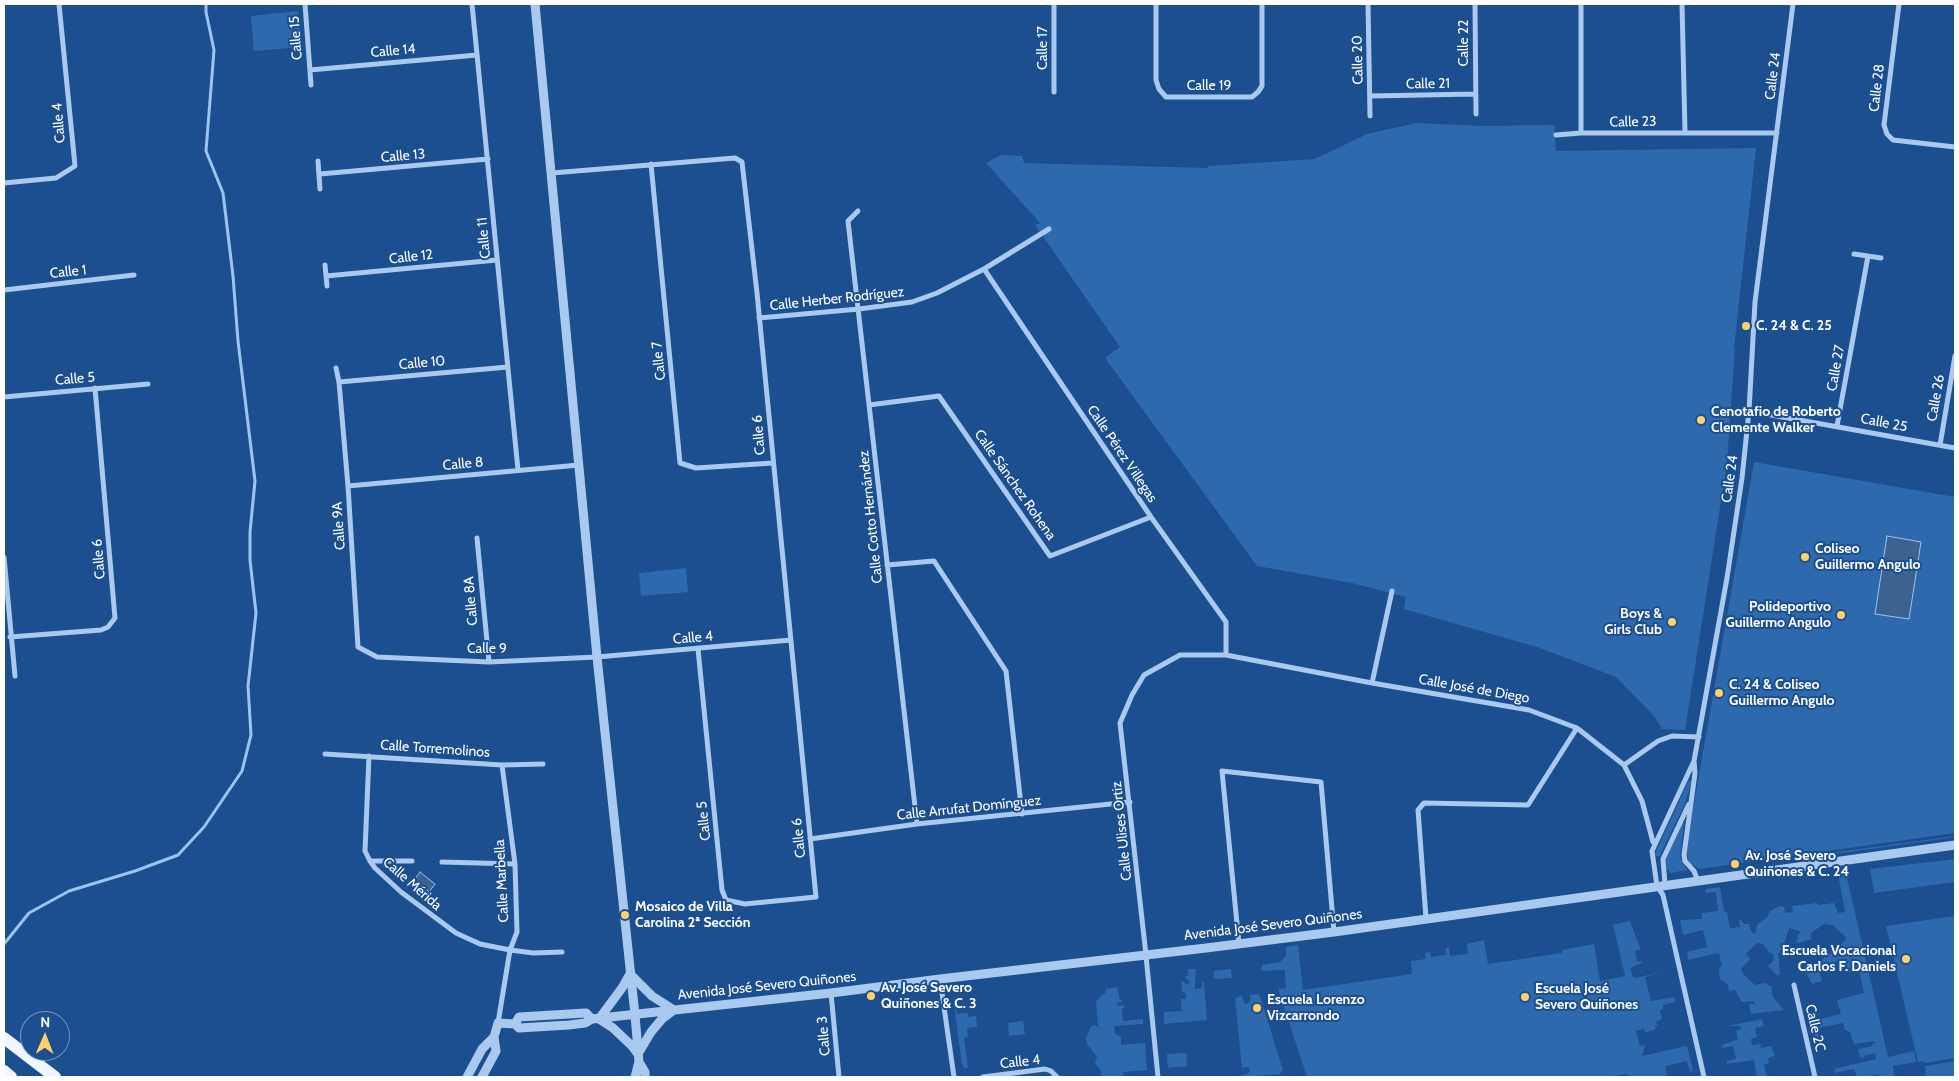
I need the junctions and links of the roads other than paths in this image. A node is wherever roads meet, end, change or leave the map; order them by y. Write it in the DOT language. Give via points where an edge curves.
graph roads {
  1 [pos="59,4"];
  2 [pos="305,4"];
  3 [pos="472,4"];
  4 [pos="535,4"];
  5 [pos="1054,4"];
  6 [pos="1156,4"];
  7 [pos="1262,4"];
  8 [pos="1368,4"];
  9 [pos="1475,4"];
  10 [pos="1581,4"];
  11 [pos="1682,4"];
  12 [pos="1793,4"];
  13 [pos="1899,4"];
  14 [pos="477,55"];
  15 [pos="310,70"];
  16 [pos="311,85"];
  17 [pos="1054,92"];
  18 [pos="1475,94"];
  19 [pos="1370,96"];
  20 [pos="1476,114"];
  21 [pos="1370,116"];
  22 [pos="1685,132"];
  23 [pos="1777,132"];
  24 [pos="1581,133"];
  25 [pos="1556,135"];
  26 [pos="1955,147"];
  27 [pos="488,159"];
  28 [pos="318,161"];
  29 [pos="651,164"];
  30 [pos="552,173"];
  31 [pos="320,174"];
  32 [pos="4,183"];
  33 [pos="320,189"];
  34 [pos="858,211"];
  35 [pos="1049,229"];
  36 [pos="1854,254"];
  37 [pos="1868,256"];
  38 [pos="1881,258"];
  39 [pos="497,260"];
  40 [pos="325,265"];
  41 [pos="984,269"];
  42 [pos="134,275"];
  43 [pos="326,276"];
  44 [pos="327,286"];
  45 [pos="4,290"];
  46 [pos="859,310"];
  47 [pos="759,318"];
  48 [pos="1955,356"];
  49 [pos="508,367"];
  50 [pos="336,368"];
  51 [pos="339,382"];
  52 [pos="148,384"];
  53 [pos="95,388"];
  54 [pos="4,397"];
  55 [pos="869,405"];
  56 [pos="1749,411"];
  57 [pos="1836,426"];
  58 [pos="1940,445"];
  59 [pos="1955,448"];
  60 [pos="773,463"];
  61 [pos="579,465"];
  62 [pos="518,470"];
  63 [pos="348,486"];
  64 [pos="1151,517"];
  65 [pos="477,538"];
  66 [pos="4,557"];
  67 [pos="887,565"];
  68 [pos="1392,592"];
  69 [pos="10,637"];
  70 [pos="791,640"];
  71 [pos="698,649"];
  72 [pos="1226,655"];
  73 [pos="377,657"];
  74 [pos="598,657"];
  75 [pos="488,662"];
  76 [pos="15,676"];
  77 [pos="1372,683"];
  78 [pos="1577,728"];
  79 [pos="1699,737"];
  80 [pos="325,754"];
  81 [pos="370,756"];
  82 [pos="1694,761"];
  83 [pos="543,764"];
  84 [pos="502,765"];
  85 [pos="1624,766"];
  86 [pos="1690,801"];
  87 [pos="1130,802"];
  88 [pos="1022,814"];
  89 [pos="917,824"];
  90 [pos="810,839"];
  91 [pos="1653,842"];
  92 [pos="1955,845"];
  93 [pos="370,861"];
  94 [pos="412,861"];
  95 [pos="442,862"];
  96 [pos="515,864"];
  97 [pos="1698,881"];
  98 [pos="1661,886"];
  99 [pos="816,896"];
  100 [pos="1426,918"];
  101 [pos="1334,932"];
  102 [pos="1239,944"];
  103 [pos="510,950"];
  104 [pos="562,952"];
  105 [pos="1146,955"];
  106 [pos="630,974"];
  107 [pos="940,979"];
  108 [pos="1794,985"];
  109 [pos="831,994"];
  110 [pos="674,1010"];
  111 [pos="568,1014"];
  112 [pos="634,1015"];
  113 [pos="595,1019"];
  114 [pos="498,1023"];
  115 [pos="515,1024"];
  116 [pos="569,1025"];
  117 [pos="494,1037"];
  118 [pos="4,1038"];
  119 [pos="638,1058"];
  120 [pos="4,1071"];
  121 [pos="11,1077"];
  122 [pos="55,1077"];
  123 [pos="467,1077"];
  124 [pos="482,1077"];
  125 [pos="635,1077"];
  126 [pos="645,1077"];
  127 [pos="839,1077"];
  128 [pos="954,1077"];
  129 [pos="983,1077"];
  130 [pos="1056,1077"];
  131 [pos="1158,1077"];
  132 [pos="1704,1077"];
  133 [pos="1815,1077"];
  1 -- 32 [label="street, Calle 4" via="74,166 56,178"];
  2 -- 15 [label="street, Calle 15"];
  3 -- 14 [label="street, Calle 11"];
  4 -- 30 [label="street"];
  5 -- 17 [label="street, Calle 17"];
  6 -- 7 [label="street, Calle 19" via="1156,80 1158,89 1166,97 1252,97 1262,86"];
  8 -- 19 [label="street, Calle 20"];
  9 -- 18 [label="street, Calle 22"];
  10 -- 24 [label="street"];
  11 -- 22 [label="street"];
  12 -- 23 [label="street, Calle 24"];
  13 -- 26 [label="street, Calle 28" via="1884,125 1887,134 1893,140"];
  14 -- 15 [label="street, Calle 14"];
  14 -- 27 [label="street, Calle 11"];
  15 -- 16 [label="street, Calle 15"];
  18 -- 19 [label="street, Calle 21"];
  18 -- 20 [label="street"];
  19 -- 21 [label="street, Calle 20"];
  22 -- 23 [label="street, Calle 23"];
  22 -- 24 [label="street, Calle 23"];
  23 -- 56 [label="street, Calle 24" via="1756,302"];
  24 -- 25 [label="street, Calle 23"];
  27 -- 31 [label="street, Calle 13"];
  27 -- 39 [label="street, Calle 11"];
  28 -- 31 [label="street"];
  29 -- 30 [label="street, Calle 6"];
  29 -- 47 [label="street, Calle 6" via="735,158 742,162"];
  29 -- 60 [label="street, Calle 7" via="680,462 696,468"];
  30 -- 61 [label="street"];
  31 -- 33 [label="street"];
  34 -- 46 [label="street, Calle Cotto Hernández" via="848,221"];
  35 -- 41 [label="street, Calle Herber Rodríguez"];
  36 -- 37 [label="street"];
  37 -- 38 [label="street"];
  37 -- 57 [label="street, Calle 27"];
  39 -- 43 [label="street, Calle 12"];
  39 -- 49 [label="street, Calle 11"];
  40 -- 43 [label="street"];
  41 -- 46 [label="street, Calle Herber Rodríguez" via="912,302"];
  41 -- 64 [label="street, Calle Pérez Villegas"];
  42 -- 45 [label="street, Calle 1"];
  43 -- 44 [label="street"];
  46 -- 47 [label="street, Calle Herber Rodríguez"];
  46 -- 55 [label="street, Calle Cotto Hernández"];
  47 -- 60 [label="street, Calle 6"];
  48 -- 58 [label="street, Calle 26"];
  49 -- 51 [label="street, Calle 10"];
  49 -- 62 [label="street, Calle 11"];
  50 -- 51 [label="street, Calle 9A"];
  51 -- 63 [label="street, Calle 9A"];
  52 -- 53 [label="street, Calle 5"];
  53 -- 54 [label="street, Calle 5"];
  53 -- 69 [label="street, Calle 6" via="115,618 108,627 100,630"];
  55 -- 64 [label="street, Calle Sánchez Rohena" via="939,396 1050,556"];
  55 -- 67 [label="street, Calle Cotto Hernández"];
  56 -- 57 [label="street, Calle 25"];
  56 -- 79 [label="street, Calle 24" via="1738,505"];
  57 -- 58 [label="street, Calle 25"];
  58 -- 59 [label="street, Calle 25"];
  60 -- 70 [label="street, Calle 6"];
  61 -- 62 [label="street, Calle 8"];
  61 -- 74 [label="street"];
  62 -- 63 [label="street, Calle 8"];
  63 -- 73 [label="street, Calle 9A" via="358,647"];
  64 -- 72 [label="street, Calle Pérez Villegas" via="1226,622"];
  65 -- 75 [label="street, Calle 8A"];
  66 -- 69 [label="street"];
  67 -- 88 [label="street" via="934,561 1006,671"];
  67 -- 89 [label="street, Calle Cotto Hernández"];
  68 -- 77 [label="street"];
  69 -- 76 [label="street"];
  70 -- 71 [label="street, Calle 4"];
  70 -- 90 [label="street, Calle 6"];
  71 -- 74 [label="street, Calle 4"];
  71 -- 99 [label="street, Calle 5" via="722,890 726,900 744,904"];
  72 -- 77 [label="street, Calle José de Diego"];
  72 -- 87 [label="street, Calle Ulises Ortiz" via="1180,655 1144,675 1120,723"];
  73 -- 75 [label="street, Calle 9"];
  74 -- 75 [label="street, Calle 9"];
  74 -- 106 [label="street"];
  77 -- 78 [label="street, Calle José de Diego" via="1529,710"];
  78 -- 85 [label="street, Calle José de Diego"];
  78 -- 100 [label="street" via="1528,805 1424,804 1418,810"];
  79 -- 82 [label="street, Calle 24"];
  79 -- 85 [label="street" via="1672,736 1658,741"];
  80 -- 81 [label="street, Calle Torremolinos"];
  81 -- 84 [label="street, Calle Torremolinos"];
  81 -- 93 [label="street, Calle Mérida" via="365,851"];
  82 -- 86 [label="street"];
  82 -- 98 [label="street, Calle 24" via="1652,851"];
  83 -- 84 [label="street, Calle Torremolinos"];
  84 -- 96 [label="street, Calle Marbella"];
  85 -- 91 [label="street, Calle José de Diego" via="1642,802"];
  86 -- 97 [label="street" via="1684,855"];
  86 -- 98 [label="street" via="1662,859"];
  87 -- 88 [label="street, Calle Arrufat Domínguez"];
  87 -- 105 [label="street, Calle Ulises Ortiz"];
  88 -- 89 [label="street, Calle Arrufat Domínguez"];
  89 -- 90 [label="street, Calle Arrufat Domínguez"];
  90 -- 99 [label="street, Calle 6"];
  92 -- 97 [label="street, Avenida José Severo Quiñones"];
  93 -- 94 [label="street"];
  93 -- 103 [label="street, Calle Mérida" via="401,892 445,927 480,944"];
  95 -- 96 [label="street"];
  96 -- 103 [label="street, Calle Marbella" via="516,932"];
  97 -- 98 [label="street, Avenida José Severo Quiñones"];
  98 -- 100 [label="street, Avenida José Severo Quiñones"];
  98 -- 132 [label="street"];
  100 -- 101 [label="street, Avenida José Severo Quiñones"];
  101 -- 102 [label="street, Avenida José Severo Quiñones"];
  101 -- 102 [label="street" via="1321,782 1222,771"];
  102 -- 105 [label="street, Avenida José Severo Quiñones"];
  103 -- 104 [label="street, Calle Mérida"];
  103 -- 114 [label="street, Calle Marbella"];
  105 -- 107 [label="street, Avenida José Severo Quiñones"];
  105 -- 131 [label="street, Calle Ulises Ortiz"];
  106 -- 110 [label="street" via="652,996"];
  106 -- 112 [label="street"];
  106 -- 113 [label="street"];
  107 -- 109 [label="street, Avenida José Severo Quiñones"];
  107 -- 128 [label="street"];
  108 -- 133 [label="street, Calle 2C"];
  109 -- 110 [label="street, Avenida José Severo Quiñones"];
  109 -- 127 [label="street, Calle 3"];
  110 -- 112 [label="street, Avenida José Severo Quiñones"];
  110 -- 119 [label="street" via="651,1032"];
  111 -- 113 [label="street, Avenida José Severo Quiñones" via="586,1013"];
  111 -- 115 [label="street, Avenida José Severo Quiñones" via="519,1017"];
  111 -- 116 [label="street"];
  112 -- 113 [label="street, Avenida José Severo Quiñones"];
  112 -- 119 [label="street"];
  113 -- 116 [label="street, Avenida José Severo Quiñones"];
  113 -- 119 [label="street" via="613,1028 632,1046"];
  114 -- 115 [label="street, Avenida José Severo Quiñones"];
  114 -- 117 [label="street"];
  115 -- 116 [label="street, Avenida José Severo Quiñones" via="518,1028"];
  117 -- 123 [label="street" via="482,1049"];
  117 -- 124 [label="street" via="496,1051"];
  118 -- 122 [label="main road"];
  119 -- 125 [label="street"];
  119 -- 126 [label="street"];
  120 -- 121 [label="main road"];
  129 -- 130 [label="street, Calle 4" via="1045,1069"];
}
